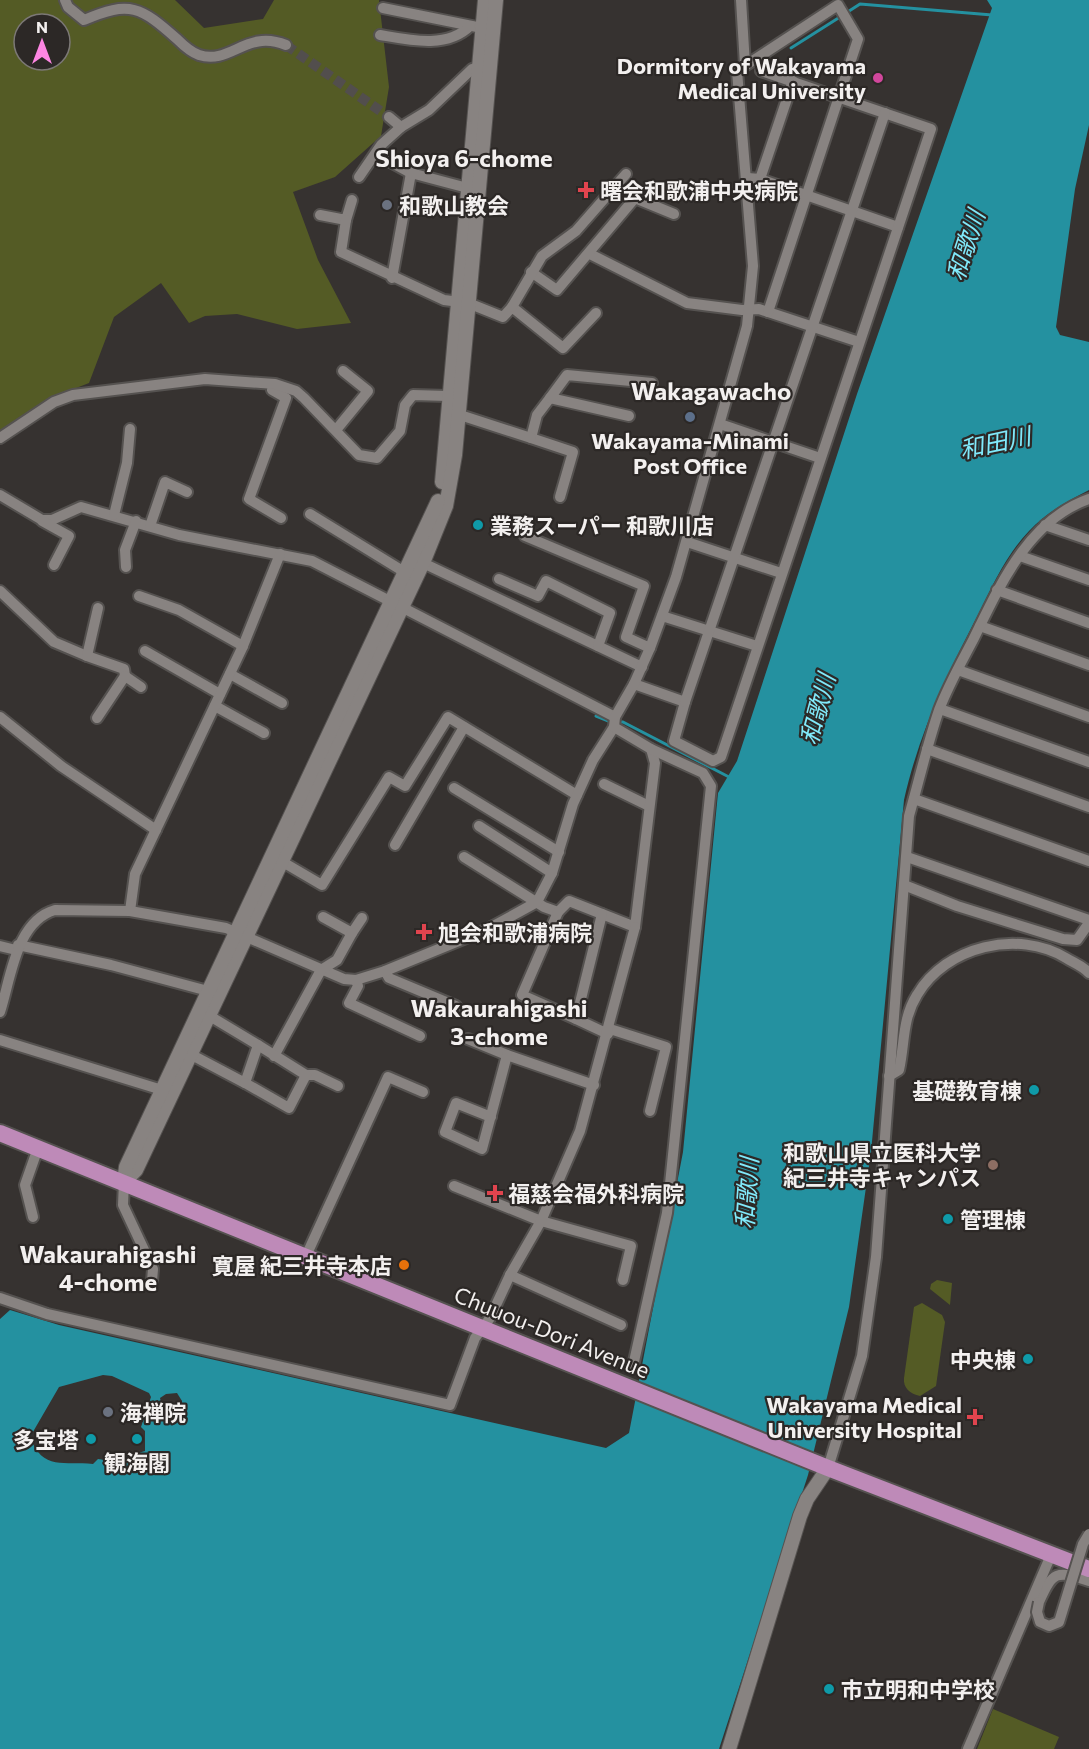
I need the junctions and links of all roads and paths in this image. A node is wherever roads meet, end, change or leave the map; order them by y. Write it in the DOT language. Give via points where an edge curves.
graph roads {
  1 [pos="65,0"];
  2 [pos="485,0"];
  3 [pos="496,0"];
  4 [pos="741,0"];
  5 [pos="383,8"];
  6 [pos="476,27"];
  7 [pos="380,35"];
  8 [pos="286,45"];
  9 [pos="745,65"];
  10 [pos="479,67"];
  11 [pos="761,71"];
  12 [pos="793,81"];
  13 [pos="839,96"];
  14 [pos="885,113"];
  15 [pos="389,117"];
  16 [pos="401,127"];
  17 [pos="375,154"];
  18 [pos="411,173"];
  19 [pos="626,174"];
  20 [pos="359,177"];
  21 [pos="748,178"];
  22 [pos="760,179"];
  23 [pos="473,190"];
  24 [pos="806,196"];
  25 [pos="352,200"];
  26 [pos="851,211"];
  27 [pos="674,214"];
  28 [pos="320,215"];
  29 [pos="346,220"];
  30 [pos="898,226"];
  31 [pos="590,254"];
  32 [pos="531,272"];
  33 [pos="392,278"];
  34 [pos="463,302"];
  35 [pos="512,307"];
  36 [pos="750,309"];
  37 [pos="768,312"];
  38 [pos="596,313"];
  39 [pos="813,327"];
  40 [pos="859,342"];
  41 [pos="343,371"];
  42 [pos="260,381"];
  43 [pos="652,383"];
  44 [pos="448,396"];
  45 [pos="550,398"];
  46 [pos="457,414"];
  47 [pos="629,416"];
  48 [pos="720,424"];
  49 [pos="130,429"];
  50 [pos="336,430"];
  51 [pos="0,438"];
  52 [pos="531,438"];
  53 [pos="774,442"];
  54 [pos="820,458"];
  55 [pos="187,492"];
  56 [pos="0,495"];
  57 [pos="560,497"];
  58 [pos="1088,500"];
  59 [pos="310,514"];
  60 [pos="114,515"];
  61 [pos="281,518"];
  62 [pos="42,520"];
  63 [pos="136,521"];
  64 [pos="1045,525"];
  65 [pos="150,526"];
  66 [pos="525,536"];
  67 [pos="1089,540"];
  68 [pos="687,542"];
  69 [pos="280,554"];
  70 [pos="1020,555"];
  71 [pos="736,558"];
  72 [pos="423,563"];
  73 [pos="54,565"];
  74 [pos="126,567"];
  75 [pos="406,573"];
  76 [pos="781,573"];
  77 [pos="499,579"];
  78 [pos="1089,579"];
  79 [pos="997,590"];
  80 [pos="0,591"];
  81 [pos="139,596"];
  82 [pos="397,604"];
  83 [pos="98,608"];
  84 [pos="662,616"];
  85 [pos="1089,622"];
  86 [pos="980,626"];
  87 [pos="710,630"];
  88 [pos="243,646"];
  89 [pos="598,646"];
  90 [pos="757,646"];
  91 [pos="650,648"];
  92 [pos="146,651"];
  93 [pos="87,656"];
  94 [pos="1089,665"];
  95 [pos="642,667"];
  96 [pos="958,670"];
  97 [pos="230,674"];
  98 [pos="125,676"];
  99 [pos="634,684"];
  100 [pos="141,687"];
  101 [pos="220,694"];
  102 [pos="685,702"];
  103 [pos="282,703"];
  104 [pos="215,706"];
  105 [pos="940,709"];
  106 [pos="0,717"];
  107 [pos="1089,717"];
  108 [pos="97,718"];
  109 [pos="614,722"];
  110 [pos="464,727"];
  111 [pos="264,733"];
  112 [pos="651,749"];
  113 [pos="927,749"];
  114 [pos="1089,762"];
  115 [pos="604,784"];
  116 [pos="454,788"];
  117 [pos="577,795"];
  118 [pos="914,799"];
  119 [pos="649,806"];
  120 [pos="1089,807"];
  121 [pos="479,826"];
  122 [pos="156,830"];
  123 [pos="395,845"];
  124 [pos="559,852"];
  125 [pos="464,858"];
  126 [pos="907,858"];
  127 [pos="281,861"];
  128 [pos="1089,861"];
  129 [pos="552,873"];
  130 [pos="904,885"];
  131 [pos="537,902"];
  132 [pos="130,911"];
  133 [pos="558,912"];
  134 [pos="602,914"];
  135 [pos="323,918"];
  136 [pos="362,918"];
  137 [pos="1089,922"];
  138 [pos="635,927"];
  139 [pos="242,933"];
  140 [pos="352,933"];
  141 [pos="0,946"];
  142 [pos="17,948"];
  143 [pos="321,970"];
  144 [pos="385,971"];
  145 [pos="1089,973"];
  146 [pos="356,980"];
  147 [pos="208,991"];
  148 [pos="456,1006"];
  149 [pos="0,1009"];
  150 [pos="208,1015"];
  151 [pos="576,1019"];
  152 [pos="609,1032"];
  153 [pos="420,1036"];
  154 [pos="468,1039"];
  155 [pos="0,1040"];
  156 [pos="258,1046"];
  157 [pos="190,1054"];
  158 [pos="507,1055"];
  159 [pos="274,1056"];
  160 [pos="306,1075"];
  161 [pos="889,1076"];
  162 [pos="245,1083"];
  163 [pos="594,1085"];
  164 [pos="338,1086"];
  165 [pos="162,1090"];
  166 [pos="423,1092"];
  167 [pos="650,1111"];
  168 [pos="491,1117"];
  169 [pos="0,1133"];
  170 [pos="38,1148"];
  171 [pos="124,1182"];
  172 [pos="454,1186"];
  173 [pos="33,1217"];
  174 [pos="541,1221"];
  175 [pos="306,1256"];
  176 [pos="510,1275"];
  177 [pos="623,1280"];
  178 [pos="152,1281"];
  179 [pos="0,1298"];
  180 [pos="621,1325"];
  181 [pos="483,1327"];
  182 [pos="633,1366"];
  183 [pos="823,1466"];
  184 [pos="1089,1534"];
  185 [pos="1051,1555"];
  186 [pos="1087,1568"];
  187 [pos="729,1749"];
  188 [pos="968,1749"];
  1 -- 8 [label="street" via="84,20 106,9 123,7 148,13 190,51 200,55 222,55 258,40"];
  2 -- 6 [label="street"];
  3 -- 23 [label="street"];
  4 -- 9 [label="street"];
  5 -- 6 [label="street"];
  6 -- 7 [label="street" via="426,43"];
  6 -- 10 [label="street"];
  9 -- 13 [label="street" via="838,5 858,39"];
  9 -- 21 [label="street" via="737,71"];
  10 -- 16 [label="street" via="472,69 429,110"];
  10 -- 23 [label="street"];
  11 -- 12 [label="street"];
  12 -- 13 [label="street"];
  12 -- 22 [label="street"];
  13 -- 14 [label="street"];
  13 -- 24 [label="street"];
  14 -- 26 [label="street"];
  14 -- 30 [label="street" via="931,129"];
  15 -- 16 [label="street"];
  16 -- 17 [label="street"];
  17 -- 18 [label="street"];
  17 -- 20 [label="street"];
  18 -- 23 [label="street"];
  18 -- 33 [label="street"];
  19 -- 32 [label="street" via="576,231 542,256"];
  21 -- 22 [label="street"];
  21 -- 36 [label="street" via="753,266"];
  22 -- 24 [label="street"];
  23 -- 34 [label="street"];
  24 -- 26 [label="street"];
  24 -- 37 [label="street"];
  25 -- 29 [label="street"];
  26 -- 30 [label="street"];
  26 -- 39 [label="street"];
  27 -- 31 [label="street" via="635,198"];
  28 -- 29 [label="street"];
  29 -- 33 [label="street" via="341,252"];
  30 -- 40 [label="street"];
  31 -- 32 [label="street" via="557,290"];
  31 -- 36 [label="street" via="687,303"];
  32 -- 35 [label="street"];
  33 -- 34 [label="street" via="444,300"];
  34 -- 35 [label="street" via="503,317"];
  34 -- 44 [label="street"];
  34 -- 46 [label="street"];
  35 -- 38 [label="street" via="563,348"];
  36 -- 37 [label="street"];
  36 -- 48 [label="street"];
  37 -- 39 [label="street"];
  39 -- 40 [label="street"];
  39 -- 53 [label="street"];
  40 -- 54 [label="street"];
  41 -- 50 [label="street" via="368,391"];
  42 -- 50 [label="street" via="296,391"];
  42 -- 51 [label="street" via="205,379 73,395 54,402"];
  42 -- 61 [label="street" via="286,398 249,499"];
  43 -- 45 [label="street" via="567,375"];
  44 -- 50 [label="street" via="413,395 405,405 400,431 377,458 358,455"];
  44 -- 75 [label="street" via="438,502"];
  45 -- 47 [label="street"];
  45 -- 52 [label="street" via="537,414"];
  46 -- 52 [label="street"];
  46 -- 72 [label="street" via="448,497"];
  48 -- 53 [label="street"];
  48 -- 68 [label="street"];
  49 -- 60 [label="street" via="128,463"];
  52 -- 57 [label="street" via="573,452"];
  53 -- 54 [label="street"];
  53 -- 71 [label="street"];
  54 -- 76 [label="street"];
  55 -- 65 [label="street" via="165,482"];
  56 -- 62 [label="street"];
  58 -- 64 [label="street"];
  59 -- 75 [label="street"];
  60 -- 62 [label="street" via="81,507 52,520"];
  60 -- 63 [label="street"];
  62 -- 73 [label="street" via="69,536"];
  63 -- 65 [label="street"];
  63 -- 74 [label="street" via="125,550"];
  64 -- 67 [label="street"];
  64 -- 70 [label="street"];
  65 -- 69 [label="street"];
  66 -- 91 [label="street" via="644,586 626,637"];
  68 -- 71 [label="street"];
  68 -- 84 [label="street"];
  69 -- 82 [label="street" via="312,561"];
  69 -- 88 [label="street"];
  70 -- 78 [label="street"];
  70 -- 79 [label="street"];
  71 -- 76 [label="street"];
  71 -- 87 [label="street"];
  72 -- 82 [label="street"];
  72 -- 89 [label="street"];
  75 -- 82 [label="street"];
  76 -- 90 [label="street"];
  77 -- 89 [label="street" via="538,596 546,581 610,613"];
  79 -- 85 [label="street"];
  79 -- 86 [label="street"];
  80 -- 93 [label="street" via="54,642"];
  81 -- 88 [label="street" via="179,610"];
  82 -- 109 [label="street"];
  82 -- 127 [label="street"];
  82 -- 139 [label="street"];
  83 -- 93 [label="street"];
  84 -- 87 [label="street"];
  84 -- 91 [label="street"];
  86 -- 94 [label="street"];
  86 -- 96 [label="street"];
  87 -- 90 [label="street"];
  87 -- 102 [label="street"];
  88 -- 97 [label="street"];
  89 -- 95 [label="street"];
  90 -- 102 [label="street" via="721,757 713,761 674,741"];
  91 -- 95 [label="street"];
  92 -- 101 [label="street"];
  93 -- 98 [label="street" via="124,669"];
  95 -- 99 [label="street"];
  96 -- 105 [label="street"];
  96 -- 107 [label="street"];
  97 -- 101 [label="street"];
  97 -- 103 [label="street"];
  98 -- 100 [label="street"];
  98 -- 108 [label="street"];
  99 -- 102 [label="street"];
  99 -- 109 [label="street"];
  101 -- 104 [label="street"];
  104 -- 111 [label="street"];
  104 -- 122 [label="street"];
  105 -- 113 [label="street"];
  105 -- 114 [label="street"];
  106 -- 122 [label="street" via="61,766"];
  109 -- 112 [label="street"];
  109 -- 117 [label="street"];
  110 -- 117 [label="street"];
  110 -- 123 [label="street"];
  110 -- 127 [label="street" via="448,717 405,786 389,777 322,885"];
  112 -- 119 [label="street" via="655,763"];
  112 -- 182 [label="street" via="703,773 711,786 667,1213"];
  113 -- 118 [label="street"];
  113 -- 120 [label="street"];
  115 -- 119 [label="street"];
  116 -- 124 [label="street"];
  117 -- 124 [label="street"];
  118 -- 126 [label="street"];
  118 -- 128 [label="street"];
  119 -- 138 [label="street"];
  121 -- 129 [label="street"];
  122 -- 132 [label="street" via="135,874"];
  124 -- 129 [label="street"];
  125 -- 131 [label="street"];
  126 -- 130 [label="street"];
  126 -- 137 [label="street"];
  127 -- 139 [label="street"];
  129 -- 131 [label="street"];
  130 -- 137 [label="street" via="1063,939 1077,940"];
  130 -- 161 [label="street"];
  131 -- 133 [label="street"];
  131 -- 144 [label="street" via="488,929"];
  132 -- 139 [label="street"];
  132 -- 142 [label="street" via="44,913"];
  133 -- 134 [label="street" via="569,901"];
  133 -- 151 [label="street" via="522,995"];
  134 -- 138 [label="street"];
  134 -- 151 [label="street"];
  135 -- 140 [label="street"];
  136 -- 140 [label="street"];
  138 -- 152 [label="street"];
  139 -- 143 [label="street"];
  139 -- 147 [label="street"];
  139 -- 150 [label="street"];
  140 -- 143 [label="street" via="338,960"];
  141 -- 142 [label="street"];
  142 -- 147 [label="street" via="111,965"];
  142 -- 149 [label="street"];
  143 -- 146 [label="street"];
  143 -- 159 [label="street"];
  144 -- 146 [label="street"];
  144 -- 148 [label="street" via="389,978"];
  145 -- 161 [label="street" via="1054,951 1026,944 996,944 964,954 945,964 917,993 904,1023 899,1070"];
  146 -- 153 [label="street" via="358,986 349,1003"];
  147 -- 165 [label="street"];
  150 -- 156 [label="street"];
  150 -- 157 [label="street"];
  151 -- 152 [label="street"];
  152 -- 163 [label="street"];
  152 -- 167 [label="street" via="666,1047"];
  154 -- 158 [label="street"];
  155 -- 165 [label="street"];
  156 -- 159 [label="street"];
  156 -- 162 [label="street"];
  157 -- 162 [label="street"];
  157 -- 171 [label="street" via="136,1170"];
  158 -- 163 [label="street"];
  158 -- 168 [label="street"];
  159 -- 160 [label="street"];
  160 -- 162 [label="street" via="289,1108"];
  160 -- 164 [label="street"];
  161 -- 183 [label="street" via="884,1178 862,1356"];
  163 -- 174 [label="street" via="580,1131"];
  165 -- 171 [label="street" via="126,1167"];
  166 -- 175 [label="street" via="388,1077"];
  168 -- 168 [label="street" via="482,1149 445,1132 456,1103"];
  169 -- 170 [label="highway, Chuuou-Dori Avenue"];
  170 -- 171 [label="highway, Chuuou-Dori Avenue"];
  170 -- 173 [label="street" via="25,1185"];
  171 -- 175 [label="highway, Chuuou-Dori Avenue"];
  171 -- 178 [label="street" via="123,1205 153,1269"];
  172 -- 174 [label="street"];
  174 -- 176 [label="street"];
  174 -- 177 [label="street" via="632,1246"];
  175 -- 181 [label="highway, Chuuou-Dori Avenue"];
  176 -- 180 [label="street"];
  176 -- 181 [label="street"];
  179 -- 181 [label="street" via="47,1314 450,1405 475,1338"];
  181 -- 183 [label="highway, Chuuou-Dori Avenue"];
  183 -- 185 [label="highway, Chuuou-Dori Avenue"];
  183 -- 187 [label="street" via="800,1516"];
  184 -- 186 [label="street, bridge" via="1083,1544 1059,1622 1049,1626 1040,1622 1039,1602 1054,1575 1066,1574"];
  185 -- 186 [label="highway, Chuuou-Dori Avenue"];
  185 -- 188 [label="street"];
}
